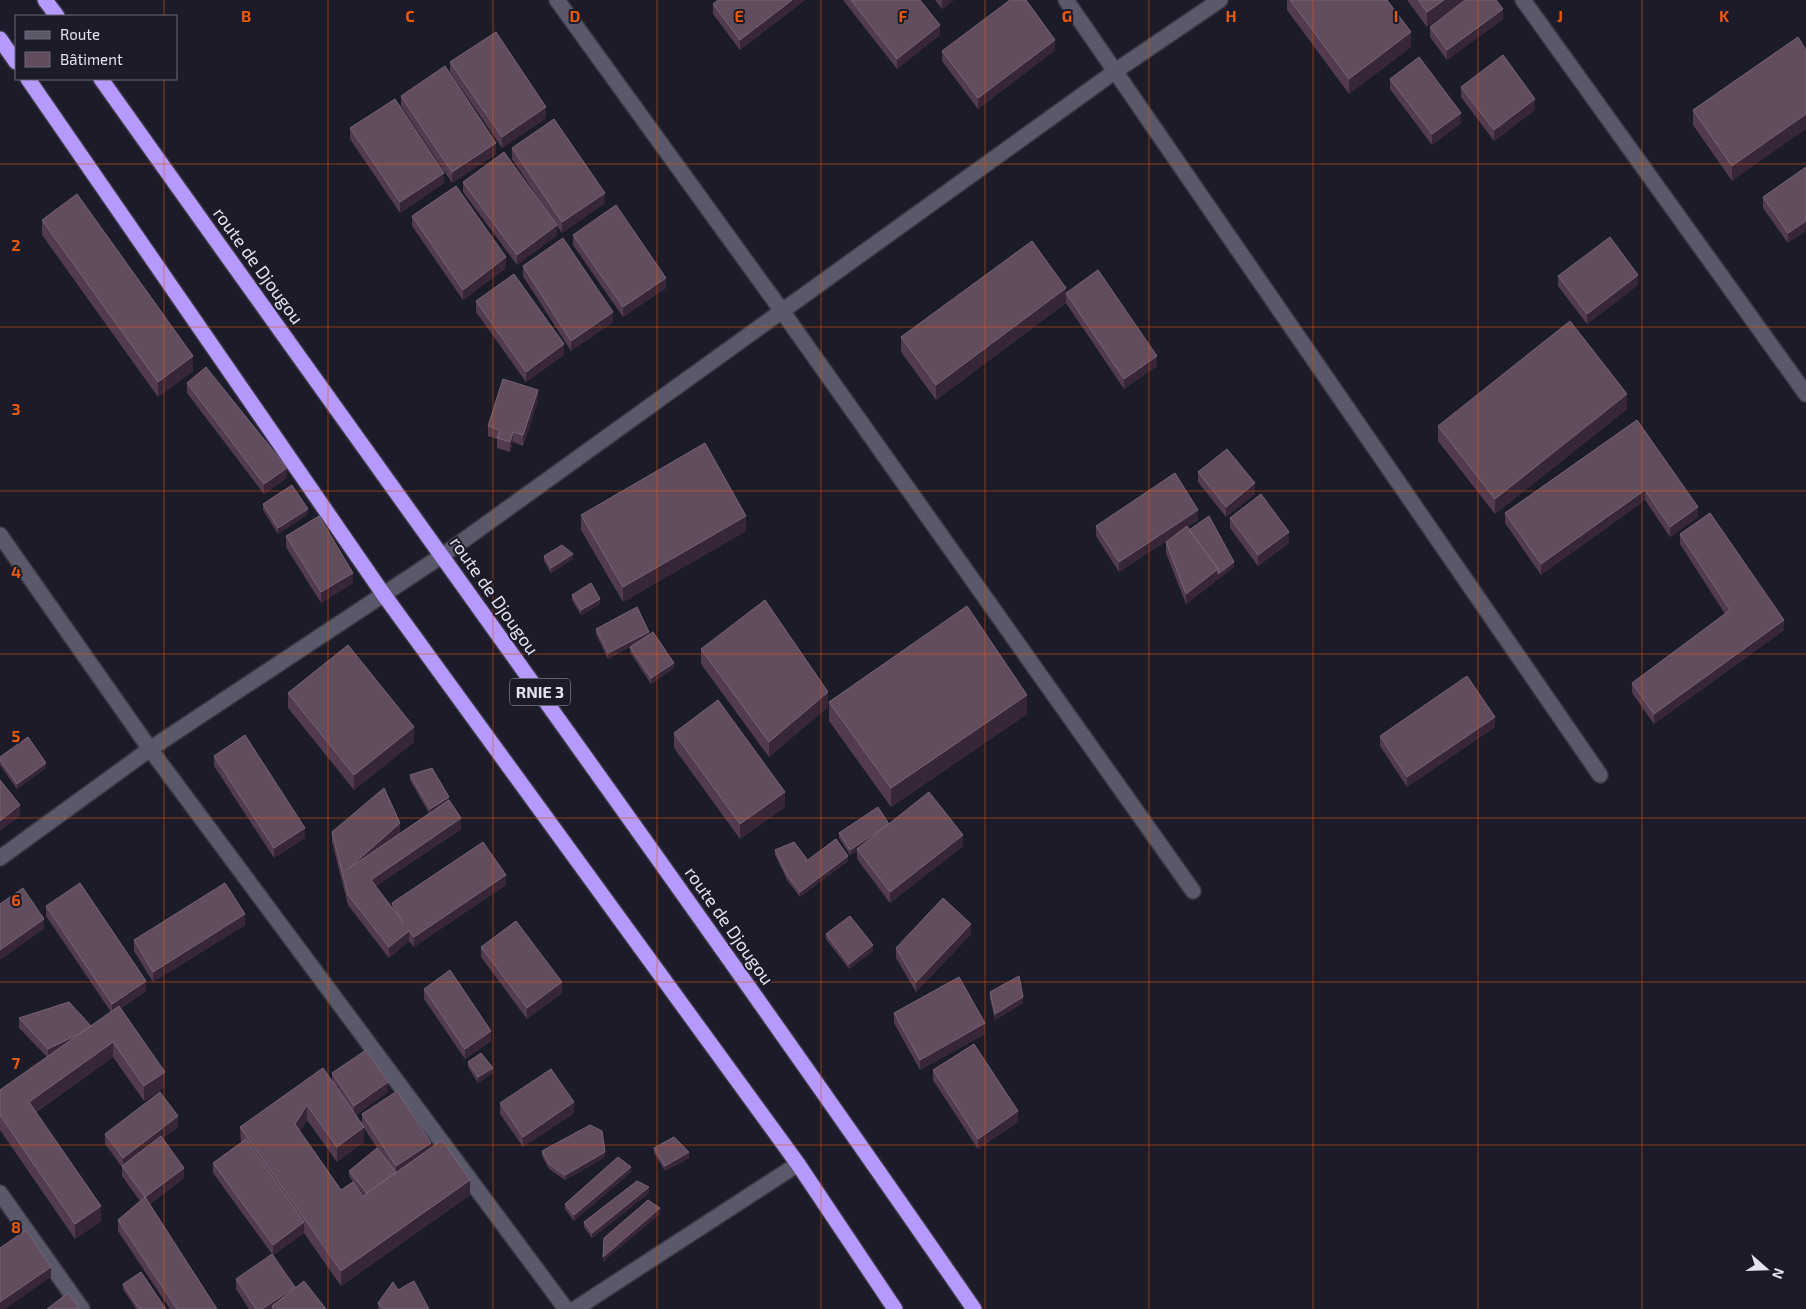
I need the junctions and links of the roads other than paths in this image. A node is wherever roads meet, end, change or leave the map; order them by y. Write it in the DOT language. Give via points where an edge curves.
graph roads {
  1 [pos="45,0"];
  2 [pos="557,0"];
  3 [pos="1066,0"];
  4 [pos="1220,0"];
  5 [pos="1523,0"];
  6 [pos="56,15"];
  7 [pos="0,38"];
  8 [pos="15,60"];
  9 [pos="1117,70"];
  10 [pos="29,80"];
  11 [pos="102,80"];
  12 [pos="782,311"];
  13 [pos="1806,394"];
  14 [pos="0,535"];
  15 [pos="443,556"];
  16 [pos="384,595"];
  17 [pos="150,749"];
  18 [pos="1600,775"];
  19 [pos="0,858"];
  20 [pos="1193,891"];
  21 [pos="798,1164"];
  22 [pos="0,1193"];
  23 [pos="82,1309"];
  24 [pos="566,1309"];
  25 [pos="575,1309"];
  26 [pos="895,1309"];
  27 [pos="974,1309"];
  1 -- 6 [label="highway"];
  2 -- 12 [label="street"];
  3 -- 9 [label="street"];
  4 -- 9 [label="street"];
  5 -- 13 [label="street"];
  7 -- 8 [label="highway"];
  9 -- 12 [label="street"];
  9 -- 18 [label="street"];
  10 -- 16 [label="highway"];
  11 -- 15 [label="highway, route de Djougou / RNIE 3"];
  12 -- 15 [label="street"];
  12 -- 20 [label="street"];
  14 -- 17 [label="street"];
  15 -- 16 [label="street"];
  15 -- 27 [label="highway, route de Djougou / RNIE 3"];
  16 -- 17 [label="street"];
  16 -- 21 [label="highway"];
  17 -- 19 [label="street"];
  17 -- 24 [label="street"];
  21 -- 25 [label="street"];
  21 -- 26 [label="highway"];
  22 -- 23 [label="street"];
}
